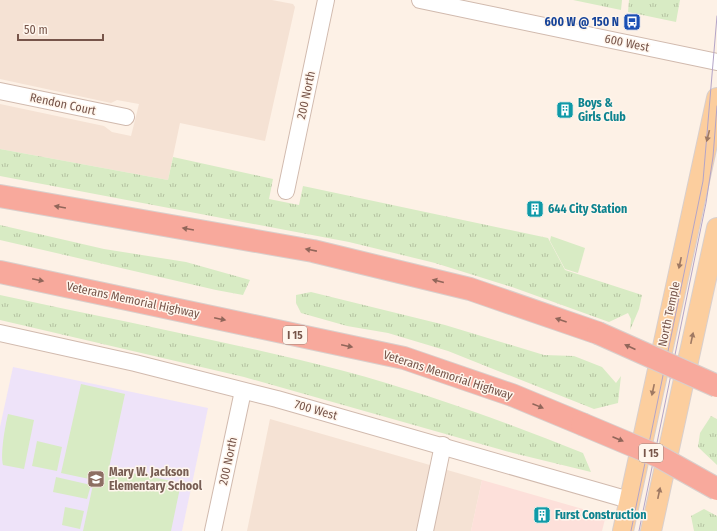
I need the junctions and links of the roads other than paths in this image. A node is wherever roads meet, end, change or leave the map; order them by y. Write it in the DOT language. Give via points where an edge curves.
graph roads {
  1 [pos="326,0"];
  2 [pos="420,0"];
  3 [pos="717,62"];
  4 [pos="0,91"];
  5 [pos="717,98"];
  6 [pos="126,116"];
  7 [pos="286,191"];
  8 [pos="0,196"];
  9 [pos="717,228"];
  10 [pos="0,272"];
  11 [pos="0,333"];
  12 [pos="717,386"];
  13 [pos="243,391"];
  14 [pos="443,446"];
  15 [pos="717,489"];
  16 [pos="629,500"];
  17 [pos="213,531"];
  18 [pos="425,531"];
  19 [pos="622,531"];
  20 [pos="651,531"];
  1 -- 7 [label="street, 200 North"];
  2 -- 3 [label="street, 600 West"];
  4 -- 6 [label="street, Rendon Court"];
  5 -- 16 [label="main road, North Temple, one-way"];
  12 -- 8 [label="highway, one-way, bridge" via="598,333 470,289 313,250"];
  20 -- 9 [label="main road, one-way"];
  10 -- 15 [label="highway, Veterans Memorial Highway / I 15, one-way, bridge" via="404,358 512,395 582,424 658,456"];
  11 -- 13 [label="street, 700 West"];
  13 -- 14 [label="street, 700 West"];
  13 -- 17 [label="street, 200 North"];
  14 -- 16 [label="street, 700 West"];
  14 -- 18 [label="street"];
  16 -- 19 [label="main road, North Temple"];
}
